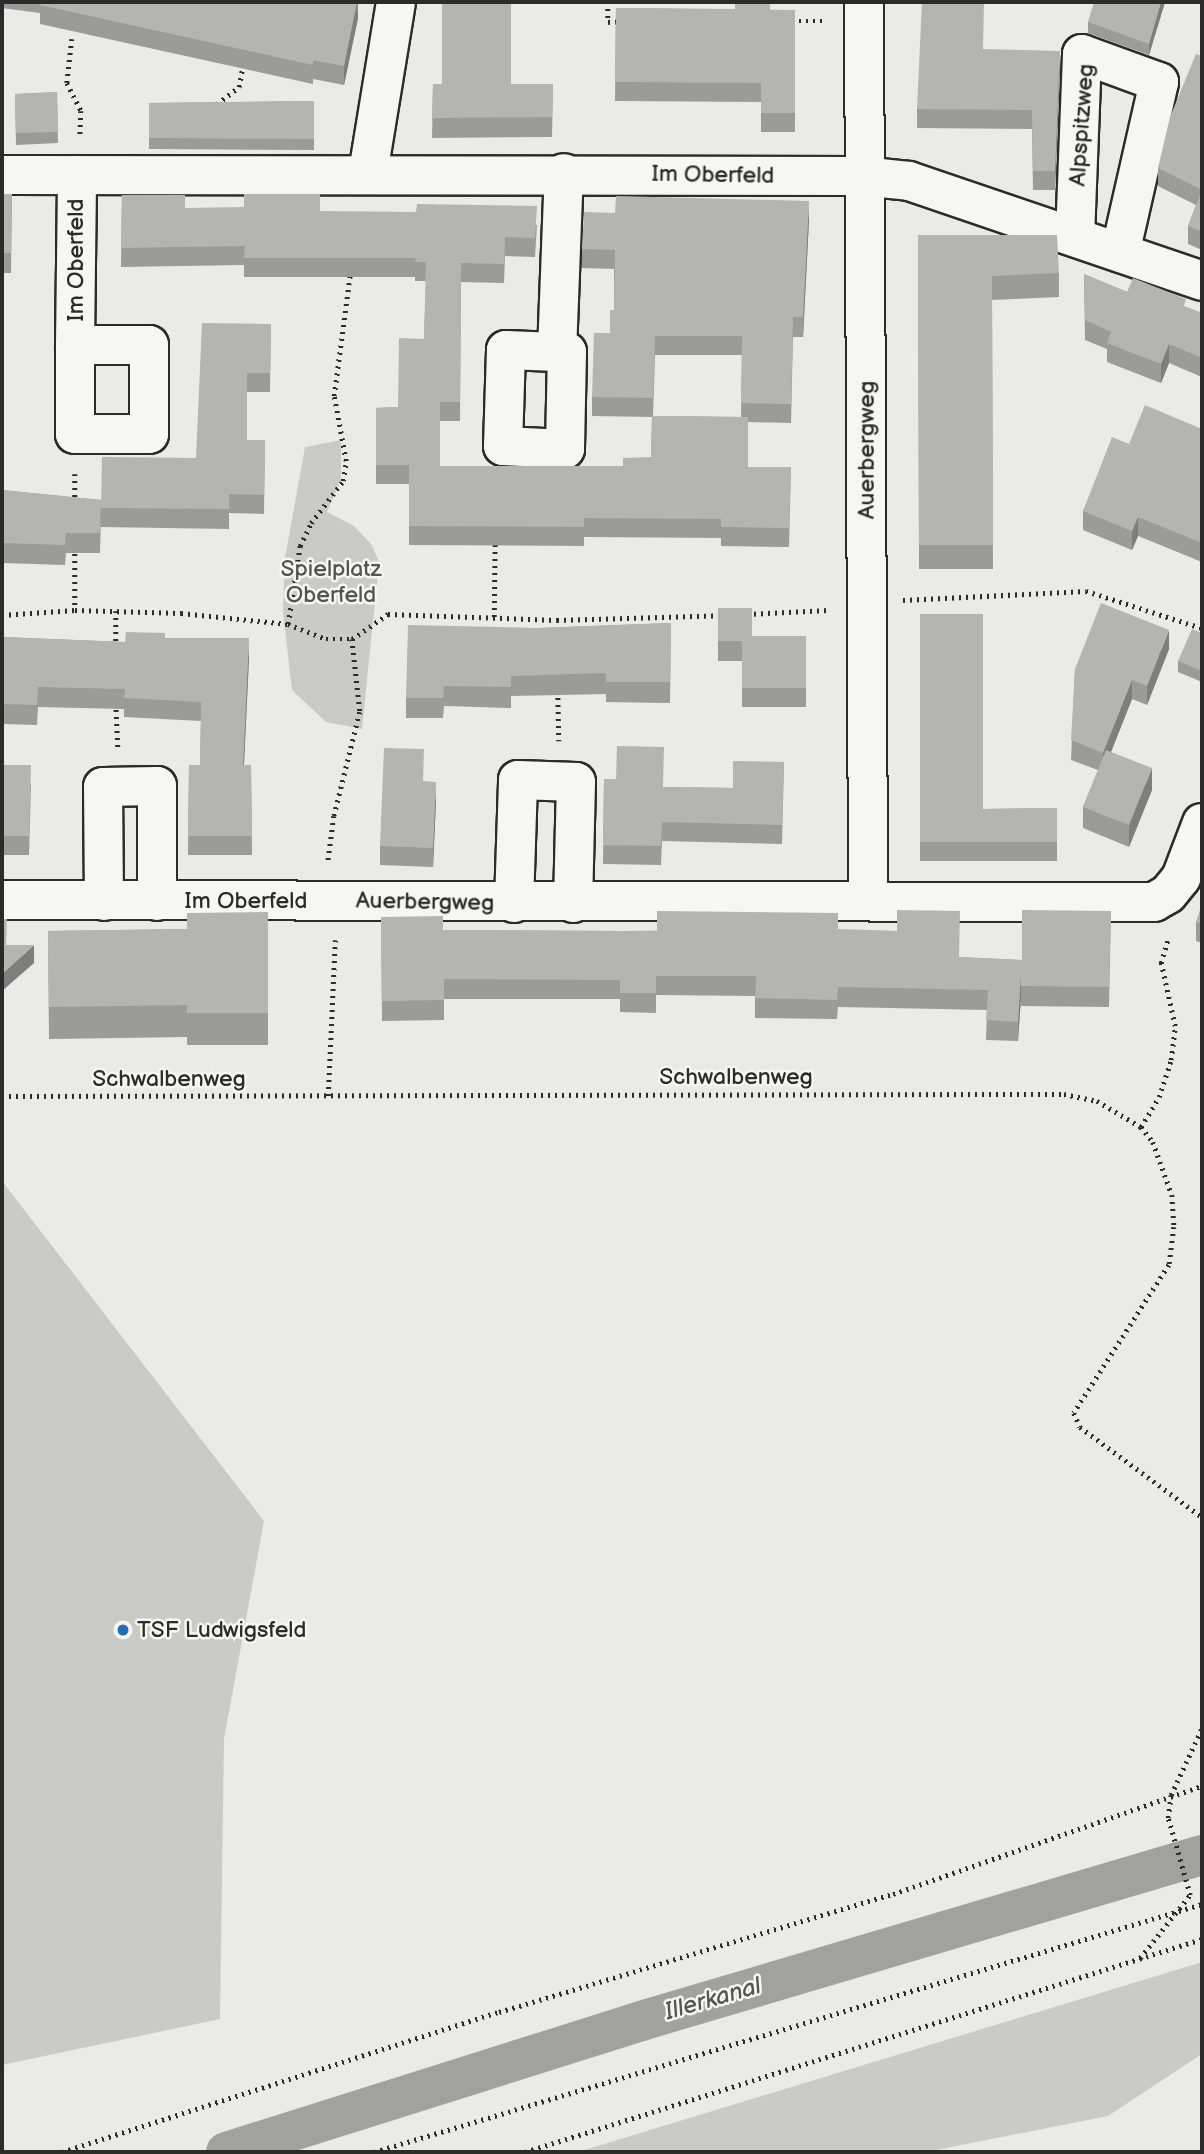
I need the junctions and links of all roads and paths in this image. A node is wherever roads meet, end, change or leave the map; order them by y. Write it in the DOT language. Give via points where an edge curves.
graph roads {
  1 [pos="396,2"];
  2 [pos="608,2"];
  3 [pos="863,11"];
  4 [pos="783,21"];
  5 [pos="635,22"];
  6 [pos="72,39"];
  7 [pos="246,50"];
  8 [pos="214,107"];
  9 [pos="368,173"];
  10 [pos="564,173"];
  11 [pos="2,175"];
  12 [pos="77,175"];
  13 [pos="861,176"];
  14 [pos="1075,237"];
  15 [pos="1119,253"];
  16 [pos="351,260"];
  17 [pos="1202,281"];
  18 [pos="75,345"];
  19 [pos="557,352"];
  20 [pos="75,434"];
  21 [pos="75,519"];
  22 [pos="495,527"];
  23 [pos="75,532"];
  24 [pos="868,605"];
  25 [pos="75,610"];
  26 [pos="116,611"];
  27 [pos="723,614"];
  28 [pos="737,614"];
  29 [pos="2,615"];
  30 [pos="494,617"];
  31 [pos="557,620"];
  32 [pos="288,624"];
  33 [pos="1202,628"];
  34 [pos="557,633"];
  35 [pos="352,639"];
  36 [pos="116,652"];
  37 [pos="558,687"];
  38 [pos="116,693"];
  39 [pos="559,781"];
  40 [pos="121,787"];
  41 [pos="1202,823"];
  42 [pos="1168,894"];
  43 [pos="869,898"];
  44 [pos="2,900"];
  45 [pos="104,901"];
  46 [pos="157,901"];
  47 [pos="335,901"];
  48 [pos="514,903"];
  49 [pos="573,903"];
  50 [pos="2,1096"];
  51 [pos="328,1096"];
  52 [pos="1141,1127"];
  53 [pos="1202,1517"];
  54 [pos="1202,1728"];
  55 [pos="1202,1786"];
  56 [pos="1171,1795"];
  57 [pos="1202,1904"];
  58 [pos="1182,1910"];
  59 [pos="1202,1939"];
  60 [pos="1139,1959"];
  61 [pos="62,2152"];
  62 [pos="374,2152"];
  63 [pos="525,2152"];
  1 -- 9 [label="street"];
  2 -- 5 [label="path" via="608,22"];
  3 -- 4 [label="path"];
  3 -- 13 [label="street, Auerbergweg"];
  6 -- 12 [label="path" via="67,83 81,111"];
  7 -- 8 [label="path" via="239,87"];
  9 -- 10 [label="street, Im Oberfeld"];
  9 -- 12 [label="street, Im Oberfeld"];
  10 -- 13 [label="street, Im Oberfeld"];
  10 -- 19 [label="street"];
  11 -- 12 [label="street, Im Oberfeld"];
  12 -- 18 [label="street, Im Oberfeld"];
  13 -- 14 [label="street" via="909,181"];
  13 -- 24 [label="street, Auerbergweg"];
  14 -- 15 [label="street"];
  14 -- 15 [label="street, Alpspitzweg" via="1082,54 1159,82"];
  15 -- 17 [label="street"];
  16 -- 32 [label="path" via="334,396 346,461 343,481 311,523 300,547"];
  18 -- 20 [label="street, Im Oberfeld"];
  18 -- 20 [label="street, Im Oberfeld" via="149,345 149,434"];
  20 -- 21 [label="path"];
  22 -- 30 [label="path"];
  23 -- 25 [label="path"];
  24 -- 28 [label="path"];
  24 -- 33 [label="path" via="1086,591"];
  24 -- 43 [label="street, Auerbergweg"];
  25 -- 26 [label="path"];
  25 -- 29 [label="path"];
  26 -- 32 [label="path"];
  26 -- 36 [label="path"];
  27 -- 31 [label="path"];
  30 -- 31 [label="path"];
  30 -- 35 [label="path" via="388,614"];
  31 -- 34 [label="path"];
  32 -- 35 [label="path" via="326,639"];
  35 -- 47 [label="path" via="360,712 331,838 328,861"];
  37 -- 39 [label="path"];
  38 -- 40 [label="path"];
  39 -- 48 [label="street, Auerbergweg" via="518,780"];
  39 -- 49 [label="street" via="576,782"];
  40 -- 45 [label="street" via="103,787"];
  40 -- 46 [label="street, Im Oberfeld" via="157,786"];
  41 -- 42 [label="street" via="1181,878"];
  42 -- 43 [label="street, Auerbergweg" via="1154,902"];
  42 -- 52 [label="path" via="1175,915 1161,963 1175,1026 1167,1072"];
  43 -- 49 [label="street, Auerbergweg"];
  44 -- 45 [label="street, Im Oberfeld"];
  45 -- 46 [label="street, Im Oberfeld"];
  46 -- 47 [label="street, Im Oberfeld"];
  47 -- 48 [label="street, Auerbergweg"];
  47 -- 51 [label="path"];
  48 -- 49 [label="street, Auerbergweg"];
  50 -- 51 [label="path, Schwalbenweg"];
  51 -- 52 [label="path, Schwalbenweg" via="1063,1094 1097,1101"];
  52 -- 53 [label="path, Schwalbenweg" via="1153,1142 1172,1195 1169,1265 1074,1413 1080,1427"];
  54 -- 56 [label="path"];
  55 -- 56 [label="path"];
  56 -- 58 [label="path" via="1168,1818 1190,1895"];
  56 -- 61 [label="path" via="893,1894 499,2012"];
  57 -- 58 [label="path"];
  58 -- 60 [label="path"];
  58 -- 62 [label="path"];
  59 -- 60 [label="path"];
  60 -- 63 [label="path"];
}
